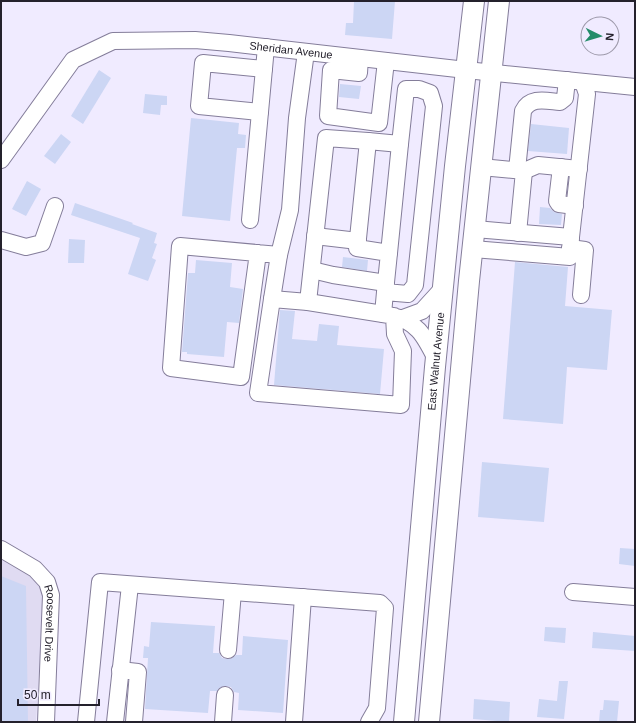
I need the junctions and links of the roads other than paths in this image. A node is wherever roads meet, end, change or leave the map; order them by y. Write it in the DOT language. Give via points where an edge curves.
graph roads {
  1 [pos="474,1"];
  2 [pos="499,1"];
  3 [pos="266,47"];
  4 [pos="306,52"];
  5 [pos="360,58"];
  6 [pos="386,61"];
  7 [pos="264,69"];
  8 [pos="466,70"];
  9 [pos="491,73"];
  10 [pos="567,80"];
  11 [pos="583,82"];
  12 [pos="635,87"];
  13 [pos="260,112"];
  14 [pos="368,141"];
  15 [pos="400,144"];
  16 [pos="1,160"];
  17 [pos="481,167"];
  18 [pos="560,167"];
  19 [pos="579,169"];
  20 [pos="521,171"];
  21 [pos="55,206"];
  22 [pos="575,206"];
  23 [pos="250,220"];
  24 [pos="475,229"];
  25 [pos="518,232"];
  26 [pos="315,236"];
  27 [pos="1,240"];
  28 [pos="358,241"];
  29 [pos="571,243"];
  30 [pos="473,249"];
  31 [pos="258,253"];
  32 [pos="389,253"];
  33 [pos="279,255"];
  34 [pos="312,270"];
  35 [pos="386,287"];
  36 [pos="443,288"];
  37 [pos="581,295"];
  38 [pos="272,299"];
  39 [pos="308,302"];
  40 [pos="393,316"];
  41 [pos="436,359"];
  42 [pos="241,377"];
  43 [pos="259,385"];
  44 [pos="1,549"];
  45 [pos="130,585"];
  46 [pos="233,592"];
  47 [pos="573,592"];
  48 [pos="302,597"];
  49 [pos="635,597"];
  50 [pos="228,650"];
  51 [pos="120,670"];
  52 [pos="225,695"];
  53 [pos="46,722"];
  54 [pos="86,722"];
  55 [pos="115,722"];
  56 [pos="134,722"];
  57 [pos="223,722"];
  58 [pos="294,722"];
  59 [pos="369,722"];
  60 [pos="404,722"];
  61 [pos="429,722"];
  1 -- 8 [label="main road, East Walnut Avenue"];
  2 -- 9 [label="main road"];
  3 -- 4 [label="street, Sheridan Avenue"];
  3 -- 7 [label="street"];
  3 -- 16 [label="street, Sheridan Avenue" via="195,40 113,41 73,60"];
  4 -- 5 [label="street, Sheridan Avenue"];
  4 -- 33 [label="street" via="297,118 290,210"];
  5 -- 6 [label="street, Sheridan Avenue"];
  5 -- 6 [label="street" via="359,73 331,70 328,116 379,122"];
  6 -- 8 [label="street, Sheridan Avenue"];
  7 -- 13 [label="street"];
  7 -- 13 [label="street" via="203,63 199,106"];
  8 -- 9 [label="street, Sheridan Avenue"];
  8 -- 36 [label="main road, East Walnut Avenue"];
  9 -- 10 [label="street, Sheridan Avenue"];
  9 -- 17 [label="main road"];
  10 -- 11 [label="street, Sheridan Avenue"];
  10 -- 20 [label="street" via="565,98 560,102 541,100 526,105"];
  11 -- 12 [label="street, Sheridan Avenue"];
  11 -- 19 [label="street" via="587,94"];
  13 -- 23 [label="street"];
  14 -- 15 [label="street"];
  14 -- 26 [label="street" via="326,138"];
  14 -- 28 [label="street"];
  15 -- 32 [label="street"];
  15 -- 35 [label="street" via="406,89 419,89 430,93 434,106 415,285 408,294"];
  17 -- 20 [label="street"];
  17 -- 24 [label="main road"];
  18 -- 19 [label="street"];
  18 -- 20 [label="street" via="538,165"];
  18 -- 22 [label="street" via="557,201 559,204"];
  19 -- 22 [label="street"];
  20 -- 25 [label="street"];
  21 -- 27 [label="street" via="42,243 26,247"];
  22 -- 29 [label="street"];
  24 -- 25 [label="street"];
  24 -- 30 [label="main road"];
  25 -- 29 [label="street"];
  26 -- 28 [label="street"];
  26 -- 34 [label="street"];
  28 -- 32 [label="street" via="357,248"];
  29 -- 30 [label="street" via="570,257"];
  29 -- 37 [label="street" via="584,250"];
  30 -- 61 [label="main road"];
  31 -- 33 [label="street"];
  31 -- 42 [label="street"];
  31 -- 42 [label="street" via="180,246 171,368"];
  32 -- 35 [label="street"];
  33 -- 38 [label="street"];
  34 -- 35 [label="street"];
  34 -- 39 [label="street"];
  35 -- 40 [label="street"];
  36 -- 40 [label="street" via="422,311"];
  36 -- 41 [label="main road, East Walnut Avenue"];
  38 -- 39 [label="street"];
  38 -- 43 [label="street"];
  39 -- 40 [label="street"];
  40 -- 41 [label="street" via="418,328"];
  40 -- 43 [label="street" via="394,334 403,351 401,405 258,393"];
  41 -- 60 [label="main road, East Walnut Avenue"];
  42 -- 43 [label="street"];
  44 -- 53 [label="street, Roosevelt Drive" via="35,568 47,582 51,595"];
  45 -- 46 [label="street"];
  45 -- 51 [label="street"];
  45 -- 54 [label="street" via="100,582"];
  46 -- 48 [label="street"];
  46 -- 50 [label="street"];
  47 -- 49 [label="street"];
  48 -- 58 [label="street"];
  48 -- 59 [label="street" via="380,603 385,608 377,708"];
  51 -- 55 [label="street"];
  51 -- 56 [label="street" via="138,672"];
  52 -- 57 [label="street"];
}
